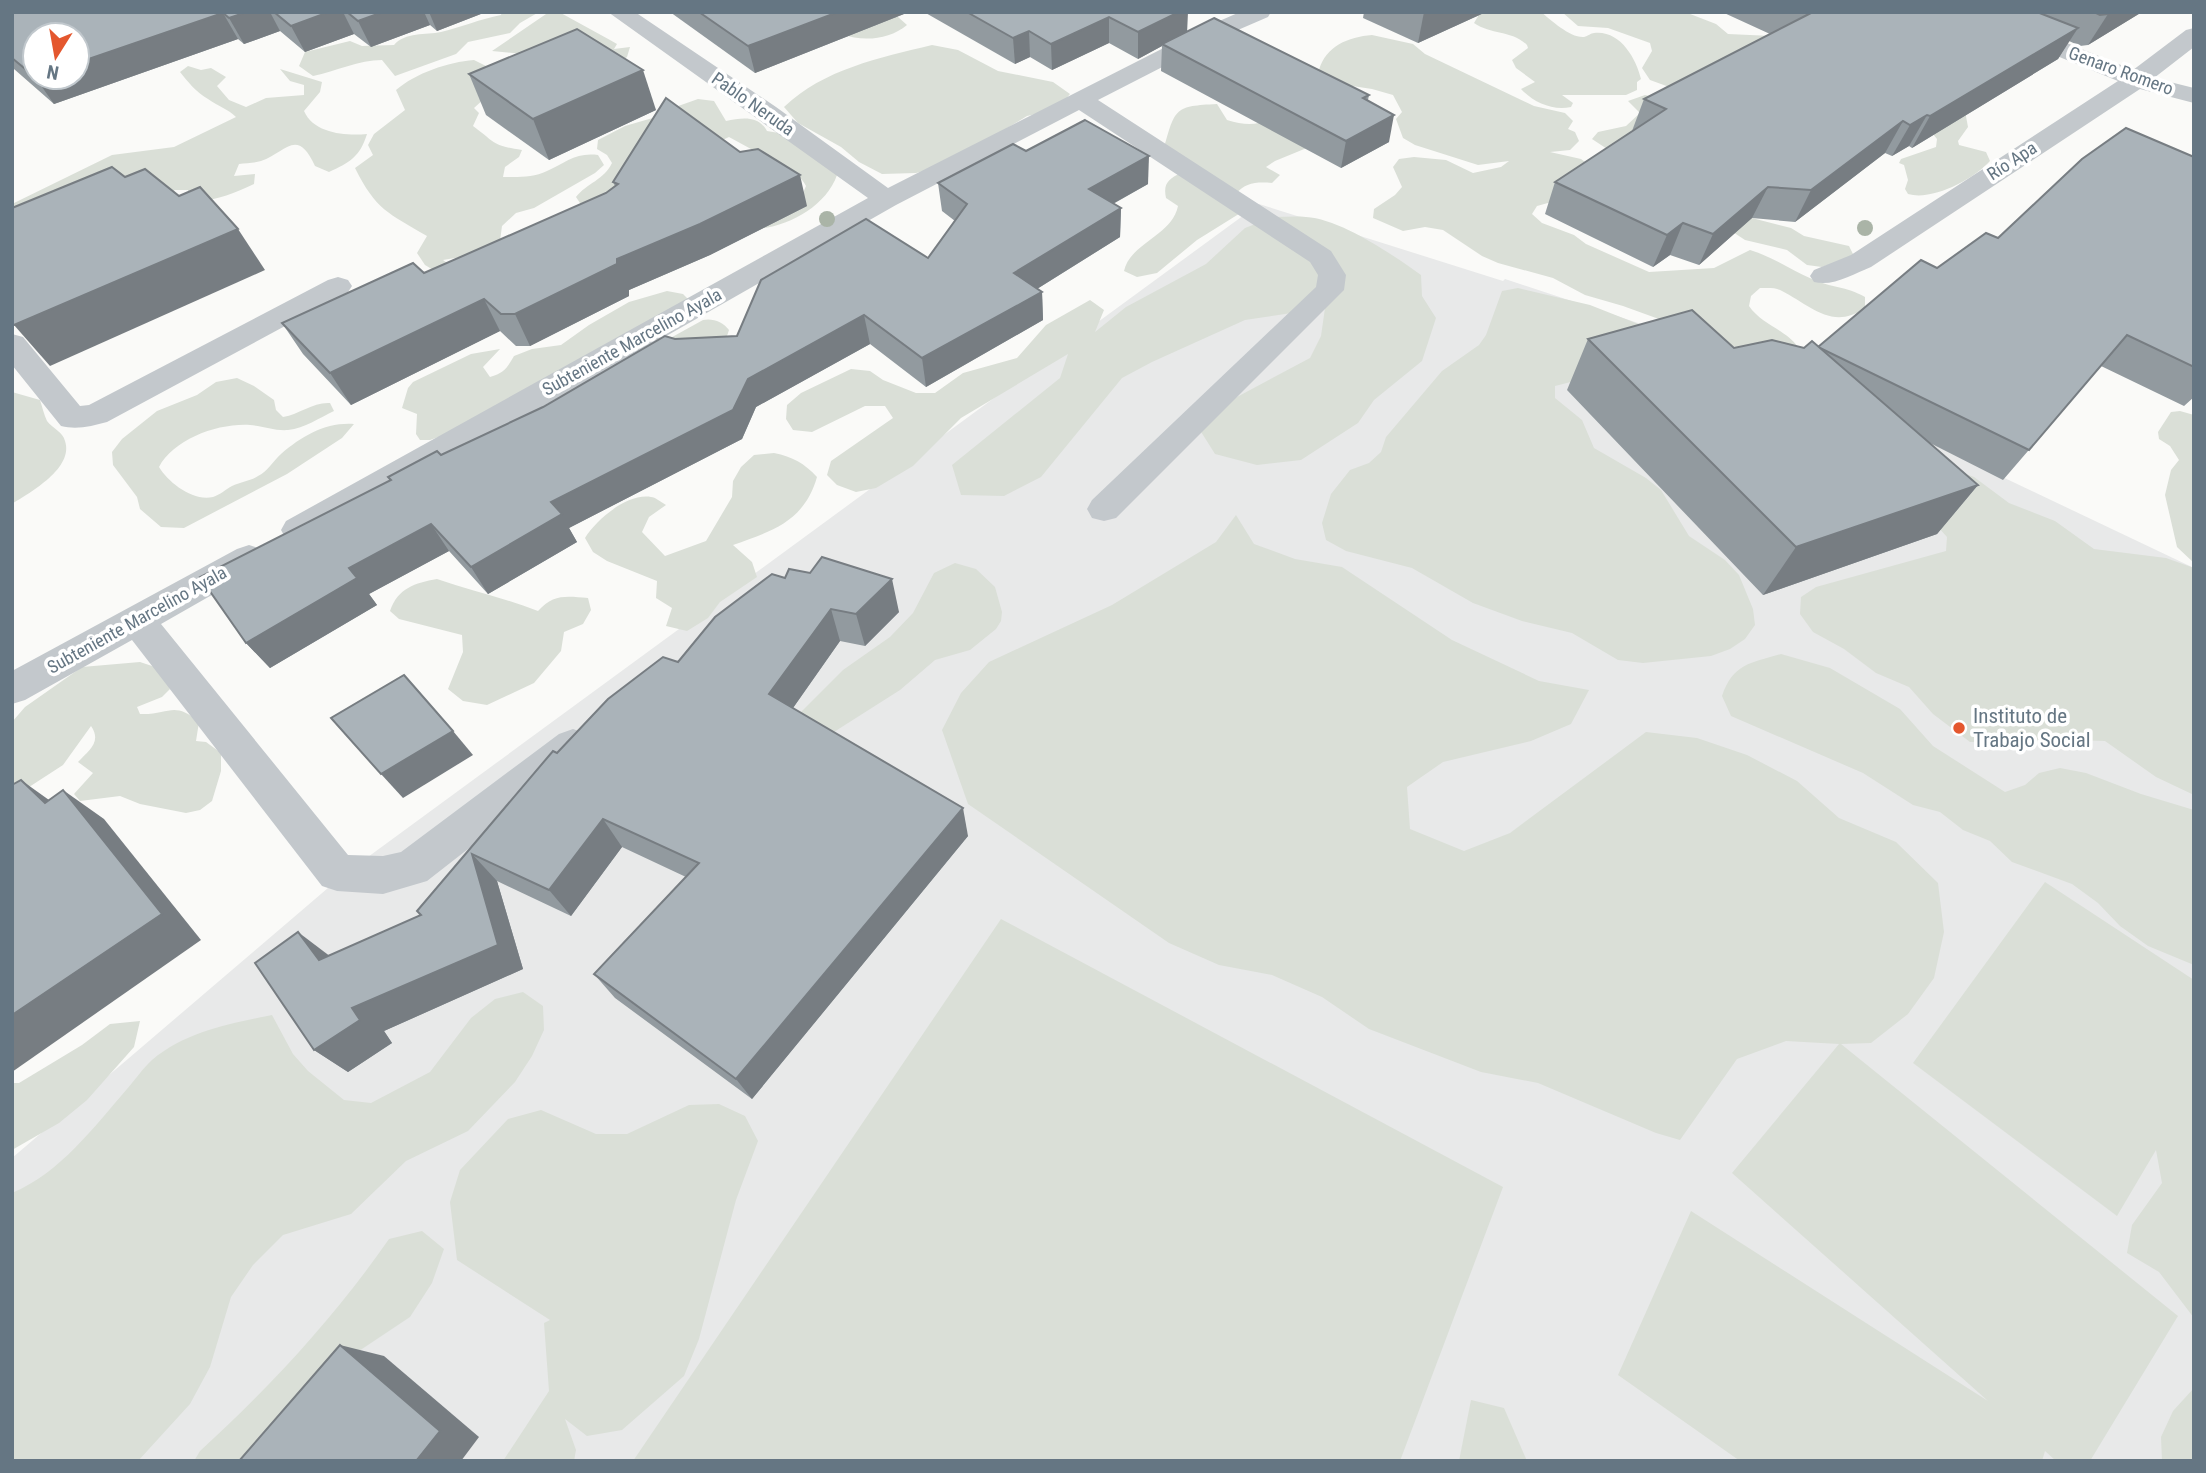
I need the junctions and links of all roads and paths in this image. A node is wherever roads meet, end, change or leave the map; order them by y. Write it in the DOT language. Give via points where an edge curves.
graph roads {
  1 [pos="619,12"];
  2 [pos="1261,12"];
  3 [pos="1970,12"];
  4 [pos="2194,35"];
  5 [pos="2136,80"];
  6 [pos="2194,96"];
  7 [pos="1081,100"];
  8 [pos="886,199"];
  9 [pos="1824,276"];
  10 [pos="338,286"];
  11 [pos="12,344"];
  12 [pos="1104,509"];
  13 [pos="138,620"];
  14 [pos="12,689"];
  15 [pos="597,727"];
  1 -- 8 [label="street, Pablo Neruda"];
  2 -- 7 [label="street, Subteniente Marcelino Ayala" via="1200,28"];
  3 -- 5 [label="street, Genaro Romero"];
  4 -- 5 [label="street, Río Apa"];
  5 -- 6 [label="street, Genaro Romero"];
  5 -- 9 [label="street, Río Apa" via="1861,261"];
  7 -- 8 [label="street, Subteniente Marcelino Ayala"];
  7 -- 12 [label="street" via="1321,257 1332,275 1330,290"];
  8 -- 13 [label="street, Subteniente Marcelino Ayala"];
  10 -- 11 [label="street" via="96,414 72,418"];
  13 -- 14 [label="street, Subteniente Marcelino Ayala"];
  13 -- 15 [label="street" via="338,873 383,875 412,868"];
}
